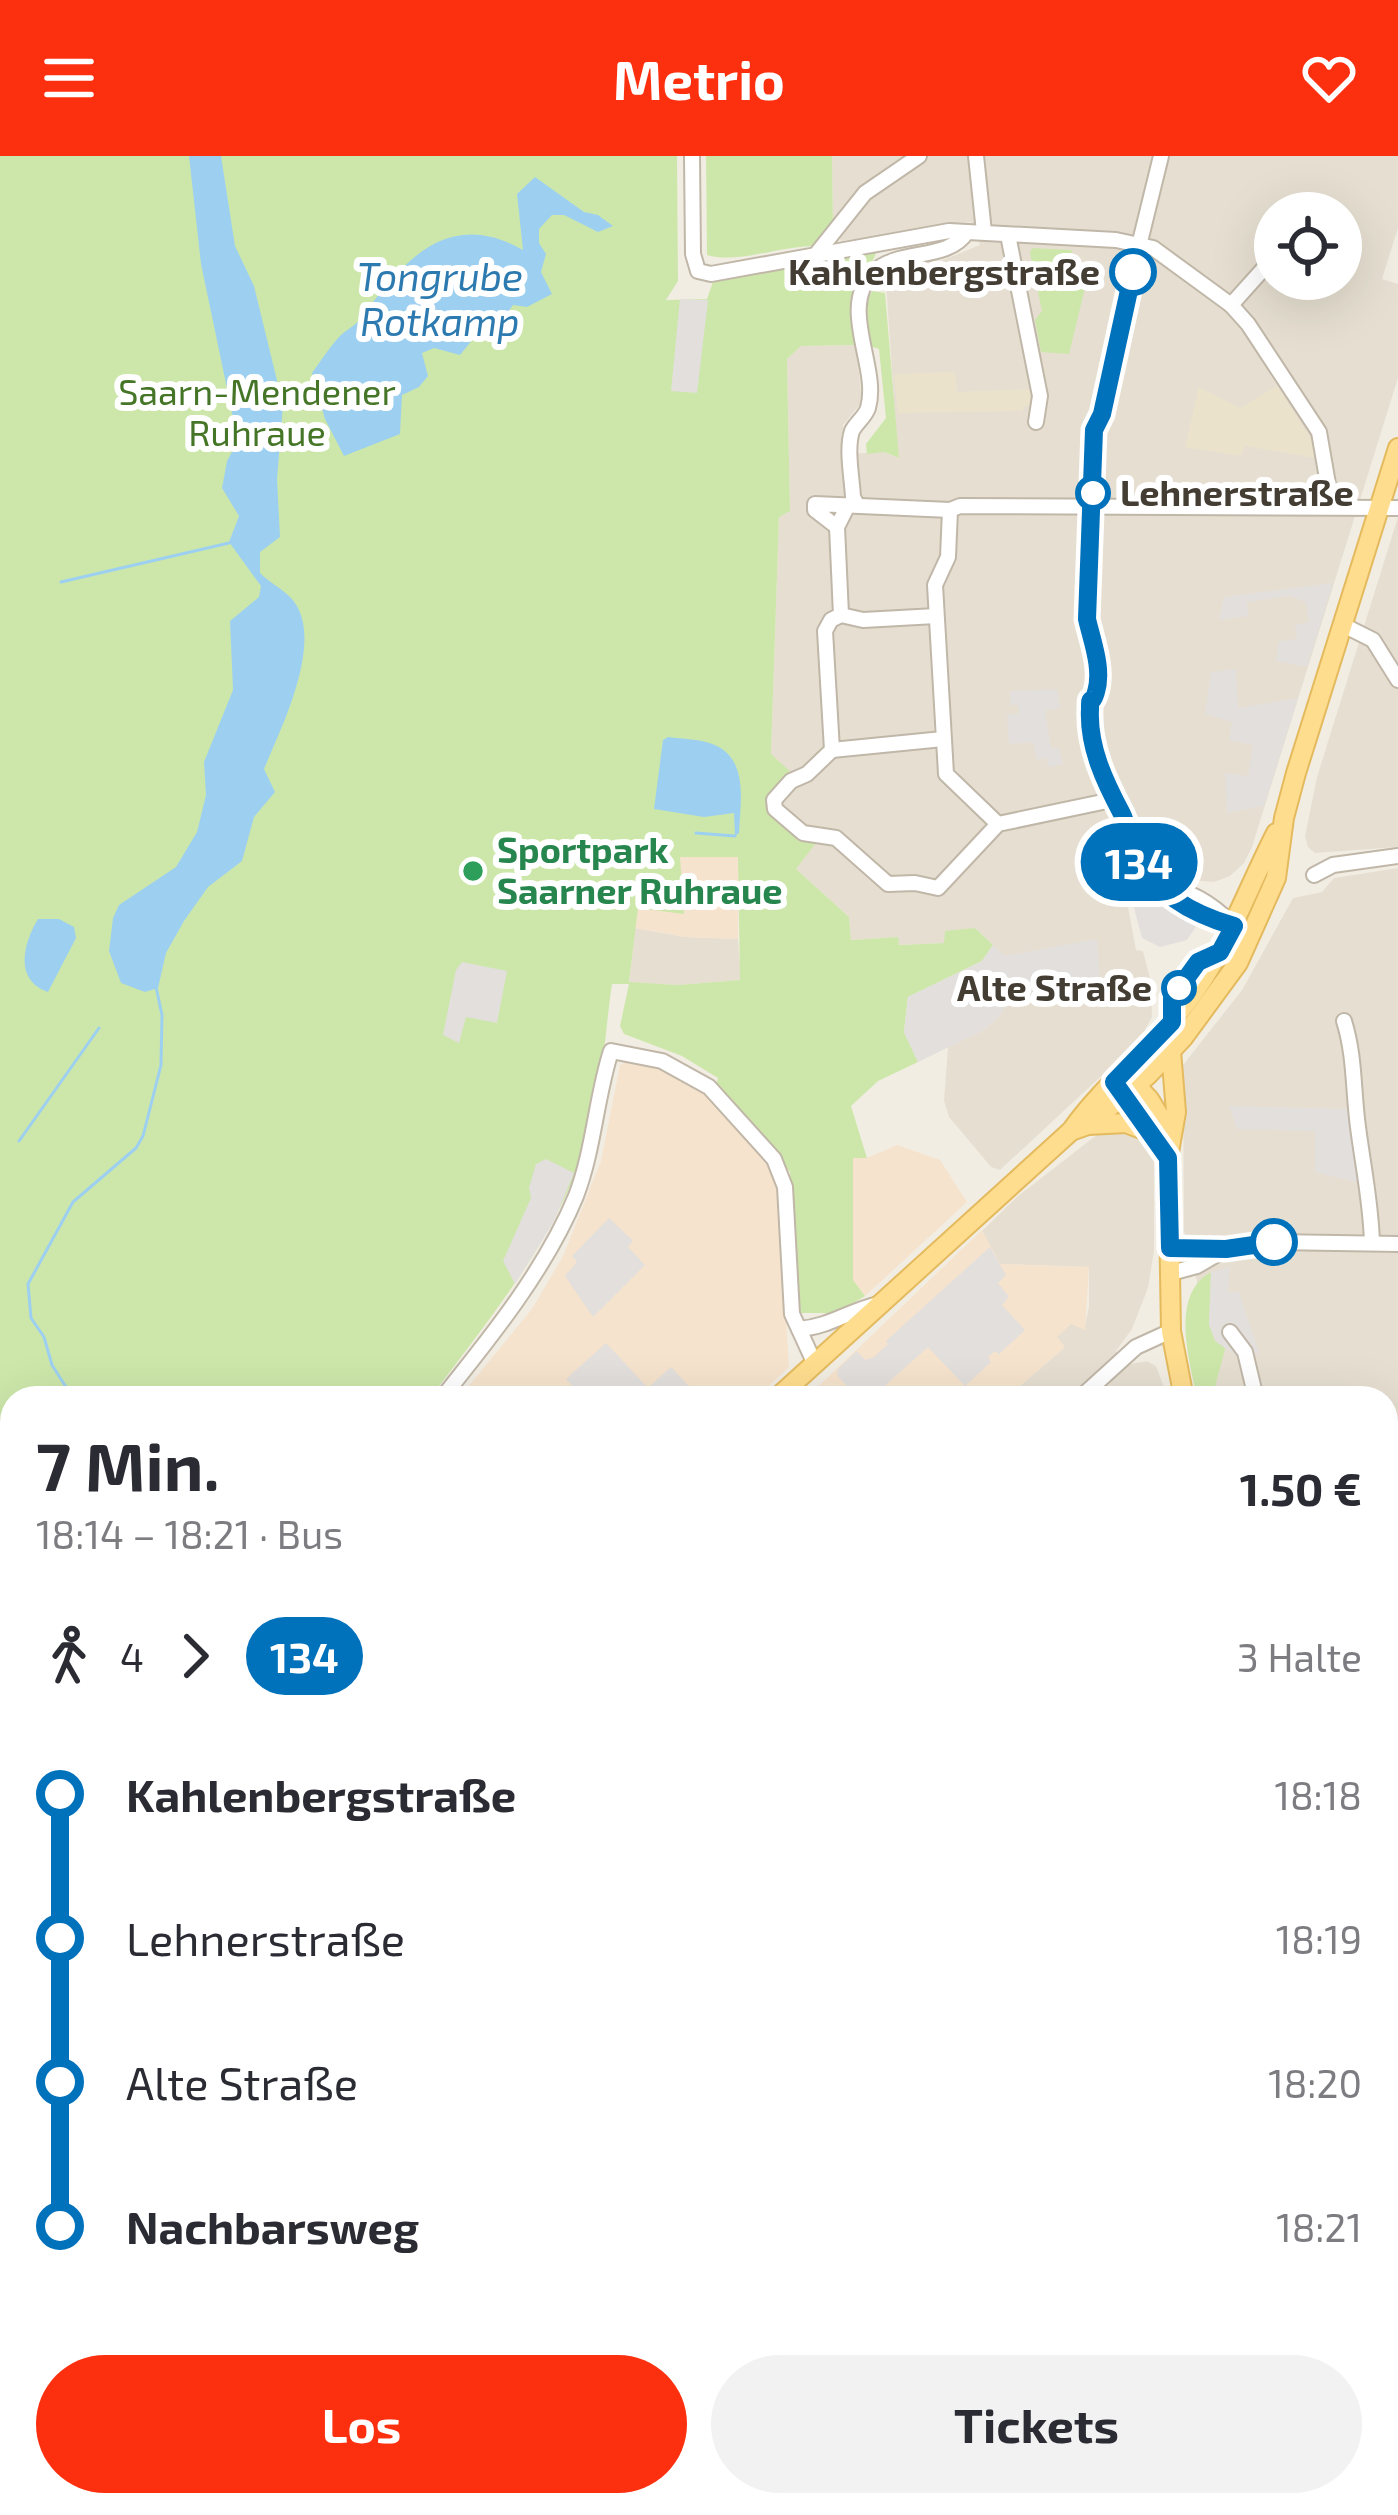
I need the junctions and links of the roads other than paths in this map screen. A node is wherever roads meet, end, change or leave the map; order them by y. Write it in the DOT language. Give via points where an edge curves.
graph roads {
  1 [pos="692,156"];
  2 [pos="919,156"];
  3 [pos="976,156"];
  4 [pos="1161,156"];
  5 [pos="975,232"];
  6 [pos="1008,236"];
  7 [pos="1141,244"];
  8 [pos="817,254"];
  9 [pos="1254,279"];
  10 [pos="1231,305"];
  11 [pos="1036,422"];
  12 [pos="1398,448"];
  13 [pos="853,505"];
  14 [pos="1091,506"];
  15 [pos="1332,507"];
  16 [pos="1389,508"];
  17 [pos="950,510"];
  18 [pos="837,527"];
  19 [pos="841,615"];
  20 [pos="937,616"];
  21 [pos="1343,625"];
  22 [pos="1398,680"];
  23 [pos="943,739"];
  24 [pos="832,750"];
  25 [pos="1112,800"];
  26 [pos="1284,818"];
  27 [pos="998,824"];
  28 [pos="1398,856"];
  29 [pos="1313,875"];
  30 [pos="1234,926"];
  31 [pos="1252,935"];
  32 [pos="1344,1021"];
  33 [pos="1171,1051"];
  34 [pos="1124,1084"];
  35 [pos="1080,1128"];
  36 [pos="1162,1134"];
  37 [pos="1372,1243"];
  38 [pos="1398,1244"];
  39 [pos="1170,1248"];
  40 [pos="1226,1249"];
  41 [pos="1171,1273"];
  42 [pos="880,1304"];
  43 [pos="799,1329"];
  44 [pos="1172,1331"];
  45 [pos="1230,1332"];
  46 [pos="814,1362"];
  47 [pos="451,1386"];
  48 [pos="789,1386"];
  49 [pos="1093,1386"];
  50 [pos="1182,1386"];
  51 [pos="1253,1386"];
  1 -- 8 [label="street" via="698,272"];
  2 -- 8 [label="street" via="851,206"];
  3 -- 5 [label="street"];
  4 -- 7 [label="street"];
  5 -- 6 [label="street"];
  5 -- 8 [label="street"];
  5 -- 13 [label="street" via="886,265 869,281 860,304 869,406 851,434"];
  6 -- 7 [label="street"];
  6 -- 11 [label="street" via="1040,396"];
  7 -- 10 [label="street"];
  7 -- 14 [label="street" via="1094,430"];
  9 -- 10 [label="street"];
  10 -- 15 [label="street" via="1319,432"];
  12 -- 16 [label="main road"];
  13 -- 17 [label="street"];
  13 -- 18 [label="street"];
  13 -- 18 [label="street" via="815,504"];
  14 -- 15 [label="street"];
  14 -- 17 [label="street"];
  14 -- 25 [label="street" via="1087,619 1096,692 1089,704"];
  15 -- 16 [label="street"];
  16 -- 21 [label="main road"];
  17 -- 20 [label="street" via="948,557 934,585"];
  18 -- 19 [label="street"];
  19 -- 20 [label="street"];
  19 -- 24 [label="street" via="824,631"];
  20 -- 23 [label="street"];
  21 -- 22 [label="street" via="1373,640"];
  21 -- 26 [label="main road"];
  23 -- 24 [label="street"];
  23 -- 27 [label="street" via="949,779"];
  24 -- 27 [label="street" via="791,781 775,808 803,833 836,838 888,884 942,886"];
  25 -- 27 [label="street"];
  25 -- 30 [label="street" via="1138,860 1163,886 1217,909"];
  26 -- 30 [label="main road"];
  26 -- 31 [label="main road" via="1276,878"];
  28 -- 29 [label="street"];
  30 -- 31 [label="street"];
  30 -- 34 [label="main road"];
  31 -- 33 [label="main road"];
  32 -- 37 [label="street"];
  33 -- 34 [label="main road"];
  33 -- 36 [label="main road" via="1176,1112"];
  34 -- 35 [label="main road" via="1090,1105"];
  34 -- 36 [label="main road"];
  35 -- 36 [label="main road" via="1126,1123"];
  35 -- 42 [label="main road"];
  36 -- 39 [label="main road"];
  37 -- 38 [label="street"];
  37 -- 40 [label="street"];
  39 -- 40 [label="street"];
  39 -- 41 [label="main road"];
  40 -- 41 [label="street"];
  41 -- 44 [label="main road"];
  42 -- 43 [label="street"];
  42 -- 46 [label="main road"];
  43 -- 46 [label="street"];
  43 -- 47 [label="street" via="785,1187 774,1159 709,1087 662,1060 611,1051 589,1155 565,1218"];
  44 -- 49 [label="street" via="1136,1347"];
  44 -- 50 [label="main road"];
  45 -- 51 [label="street"];
  46 -- 48 [label="main road"];
}
